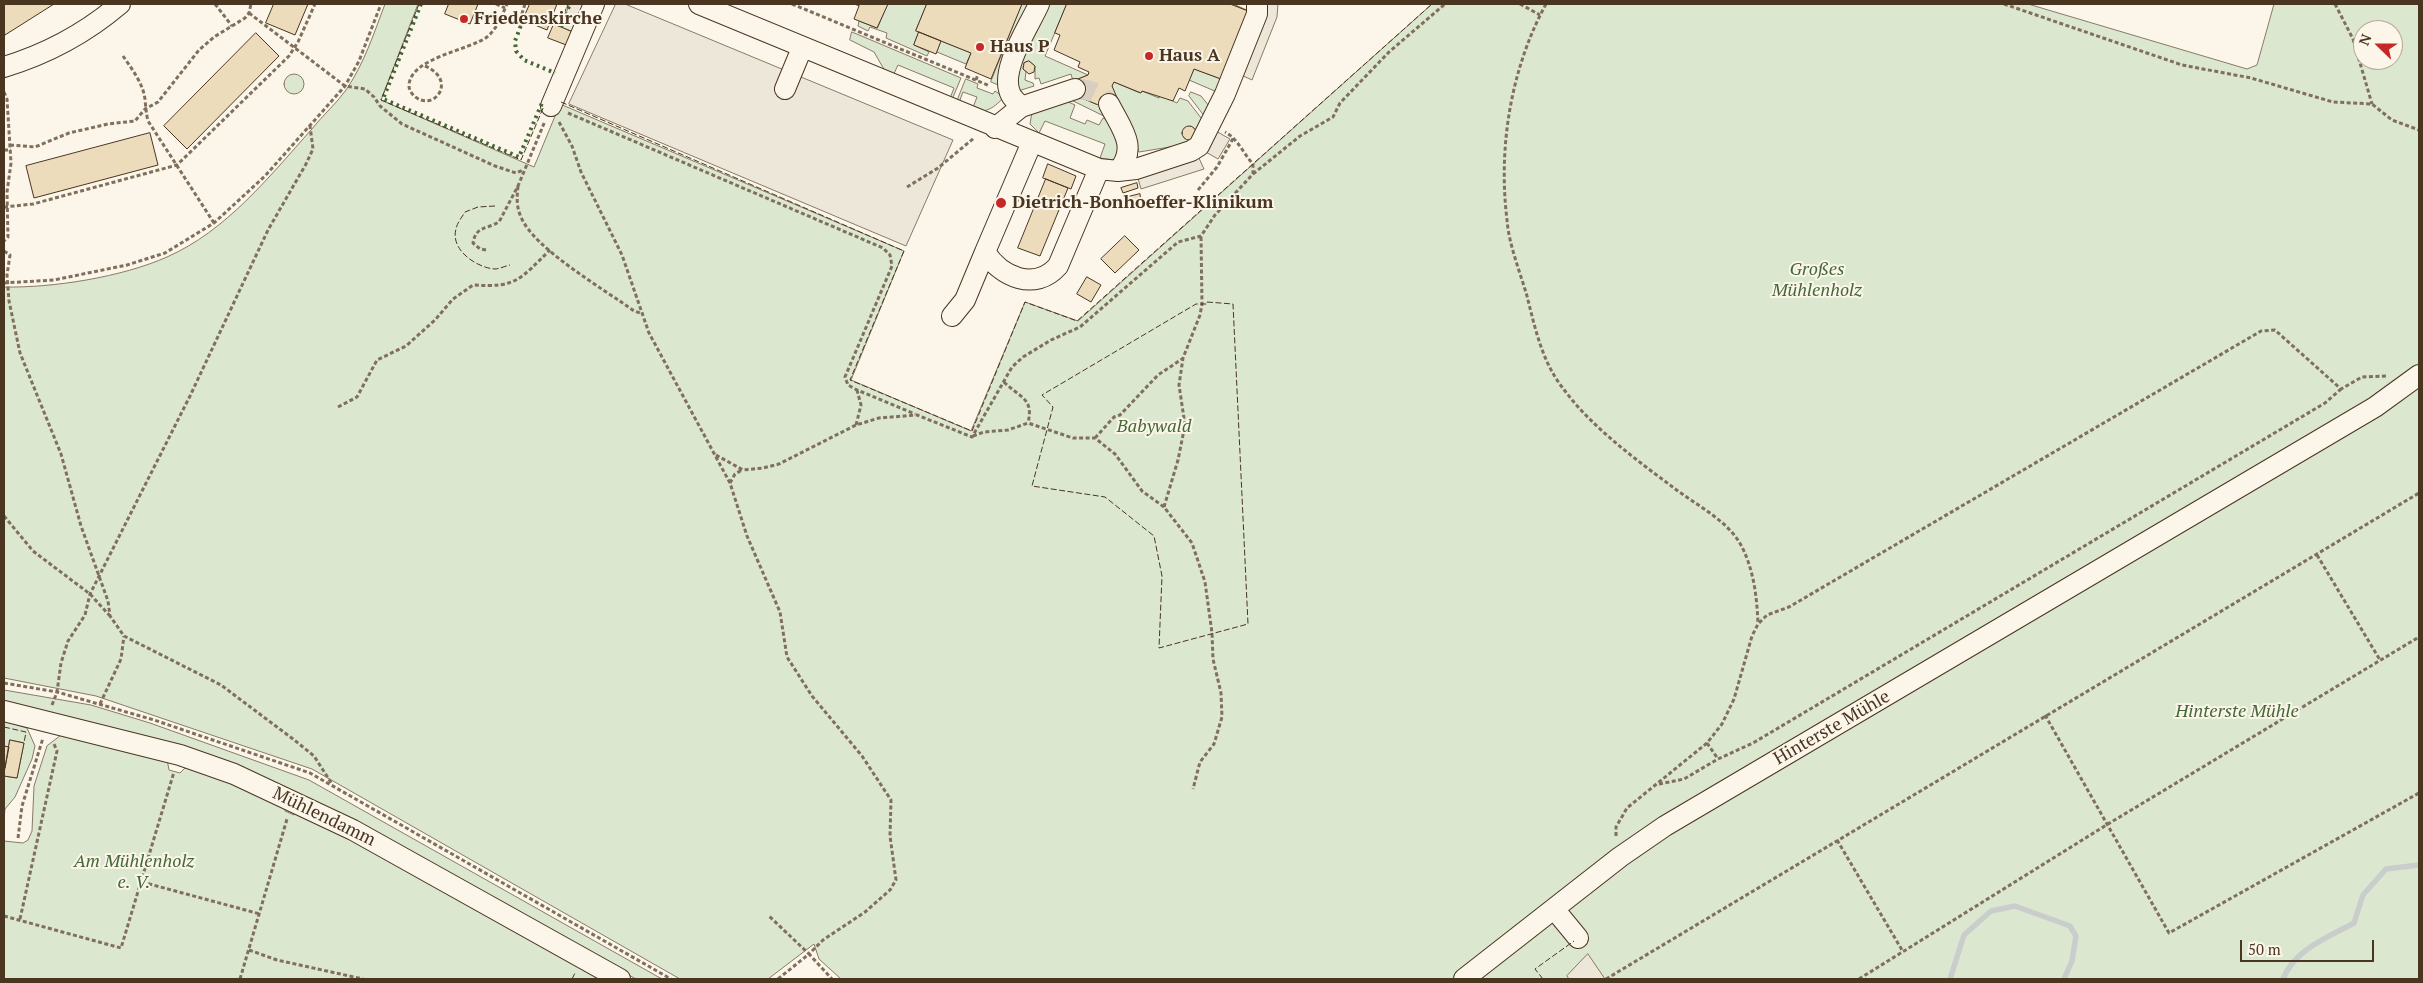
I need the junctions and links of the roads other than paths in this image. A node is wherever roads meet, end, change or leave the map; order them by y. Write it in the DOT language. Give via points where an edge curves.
graph roads {
  1 [pos="120,4"];
  2 [pos="594,4"];
  3 [pos="698,4"];
  4 [pos="1039,4"];
  5 [pos="1257,4"];
  6 [pos="802,48"];
  7 [pos="4,67"];
  8 [pos="785,89"];
  9 [pos="1075,89"];
  10 [pos="1016,101"];
  11 [pos="1110,104"];
  12 [pos="551,106"];
  13 [pos="991,126"];
  14 [pos="1032,142"];
  15 [pos="1109,170"];
  16 [pos="985,252"];
  17 [pos="952,316"];
  18 [pos="2412,380"];
  19 [pos="4,711"];
  20 [pos="1555,910"];
  21 [pos="1578,938"];
  22 [pos="620,979"];
  23 [pos="1464,979"];
  1 -- 7 [label="street" via="85,31 56,47"];
  2 -- 12 [label="street"];
  3 -- 6 [label="street"];
  4 -- 10 [label="street" via="1016,48 1010,68 1008,87"];
  5 -- 15 [label="street" via="1257,14 1212,124 1199,146 1136,169"];
  6 -- 8 [label="street"];
  6 -- 13 [label="street"];
  9 -- 10 [label="street"];
  10 -- 13 [label="street"];
  11 -- 15 [label="street" via="1128,143 1127,162"];
  13 -- 14 [label="street"];
  14 -- 15 [label="street"];
  14 -- 16 [label="street"];
  15 -- 16 [label="street" via="1051,274 1039,280 1026,280 1003,271"];
  16 -- 17 [label="street" via="965,300"];
  18 -- 20 [label="street, Hinterste Mühle" via="2375,407 1665,826 1620,857"];
  19 -- 22 [label="street, Mühlendamm" via="180,755 234,774 354,830"];
  20 -- 21 [label="street"];
  20 -- 23 [label="street, Hinterste Mühle"];
}
